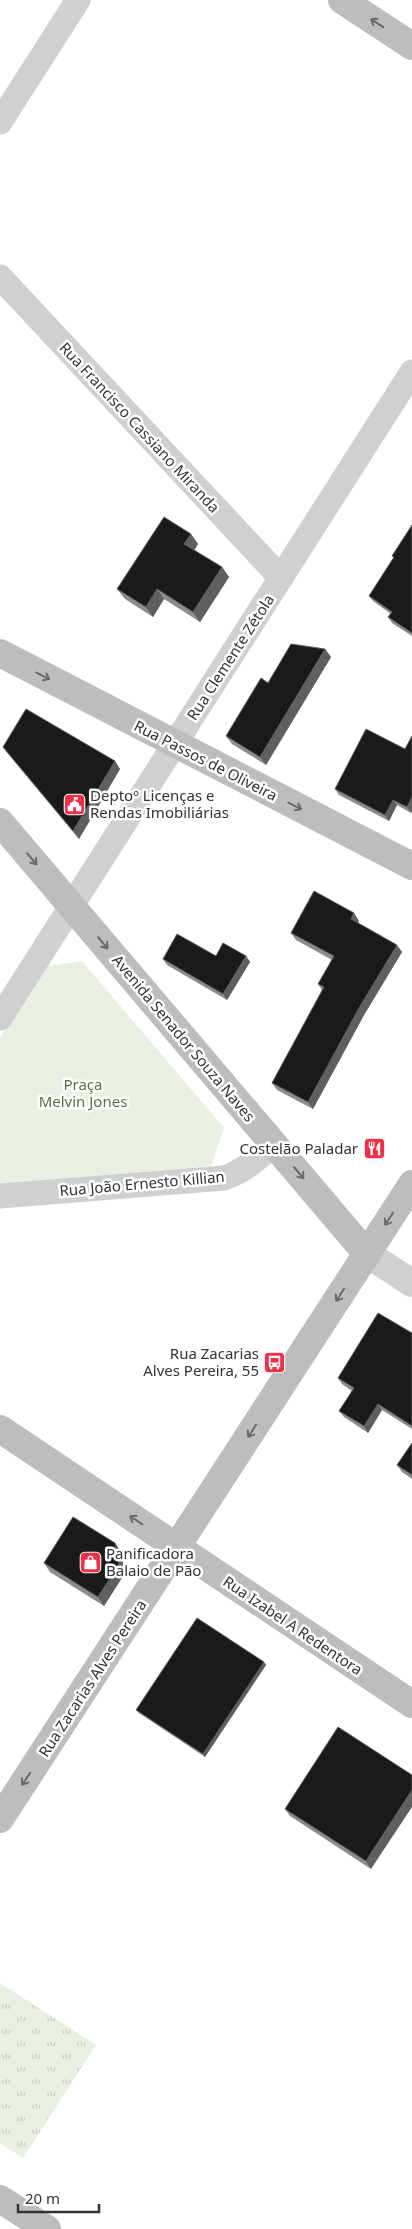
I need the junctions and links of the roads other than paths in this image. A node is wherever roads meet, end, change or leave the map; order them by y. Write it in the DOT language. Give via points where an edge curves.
graph roads {
  1 [pos="78,0"];
  2 [pos="342,0"];
  3 [pos="412,46"];
  4 [pos="0,122"];
  5 [pos="0,277"];
  6 [pos="412,372"];
  7 [pos="280,578"];
  8 [pos="0,653"];
  9 [pos="174,743"];
  10 [pos="0,822"];
  11 [pos="412,866"];
  12 [pos="72,906"];
  13 [pos="0,1018"];
  14 [pos="274,1144"];
  15 [pos="412,1184"];
  16 [pos="0,1196"];
  17 [pos="367,1254"];
  18 [pos="412,1283"];
  19 [pos="0,1428"];
  20 [pos="177,1547"];
  21 [pos="412,1704"];
  22 [pos="0,1819"];
  23 [pos="0,2199"];
  24 [pos="47,2229"];
  1 -- 4 [label="street"];
  3 -- 2 [label="main road, one-way"];
  5 -- 7 [label="street, Rua Francisco Cassiano Miranda"];
  6 -- 7 [label="street, Rua Clemente Zétola"];
  7 -- 9 [label="street, Rua Clemente Zétola"];
  8 -- 9 [label="main road, Rua Passos de Oliveira, one-way"];
  9 -- 11 [label="main road, Rua Passos de Oliveira, one-way"];
  9 -- 12 [label="street, Rua Clemente Zétola"];
  10 -- 12 [label="main road, Avenida Senador Souza Naves, one-way"];
  12 -- 13 [label="street, Rua Clemente Zétola"];
  12 -- 14 [label="main road, Avenida Senador Souza Naves, one-way"];
  14 -- 16 [label="street, Rua João Ernesto Killian" via="250,1165 224,1178"];
  14 -- 17 [label="main road, Avenida Senador Souza Naves, one-way"];
  15 -- 17 [label="main road, Rua Zacarias Alves Pereira, one-way"];
  17 -- 18 [label="street"];
  17 -- 20 [label="main road, Rua Zacarias Alves Pereira, one-way"];
  20 -- 19 [label="main road, Rua Izabel A Redentora, one-way"];
  20 -- 21 [label="main road, Rua Izabel A Redentora"];
  20 -- 22 [label="main road, Rua Zacarias Alves Pereira, one-way"];
  23 -- 24 [label="main road"];
}
